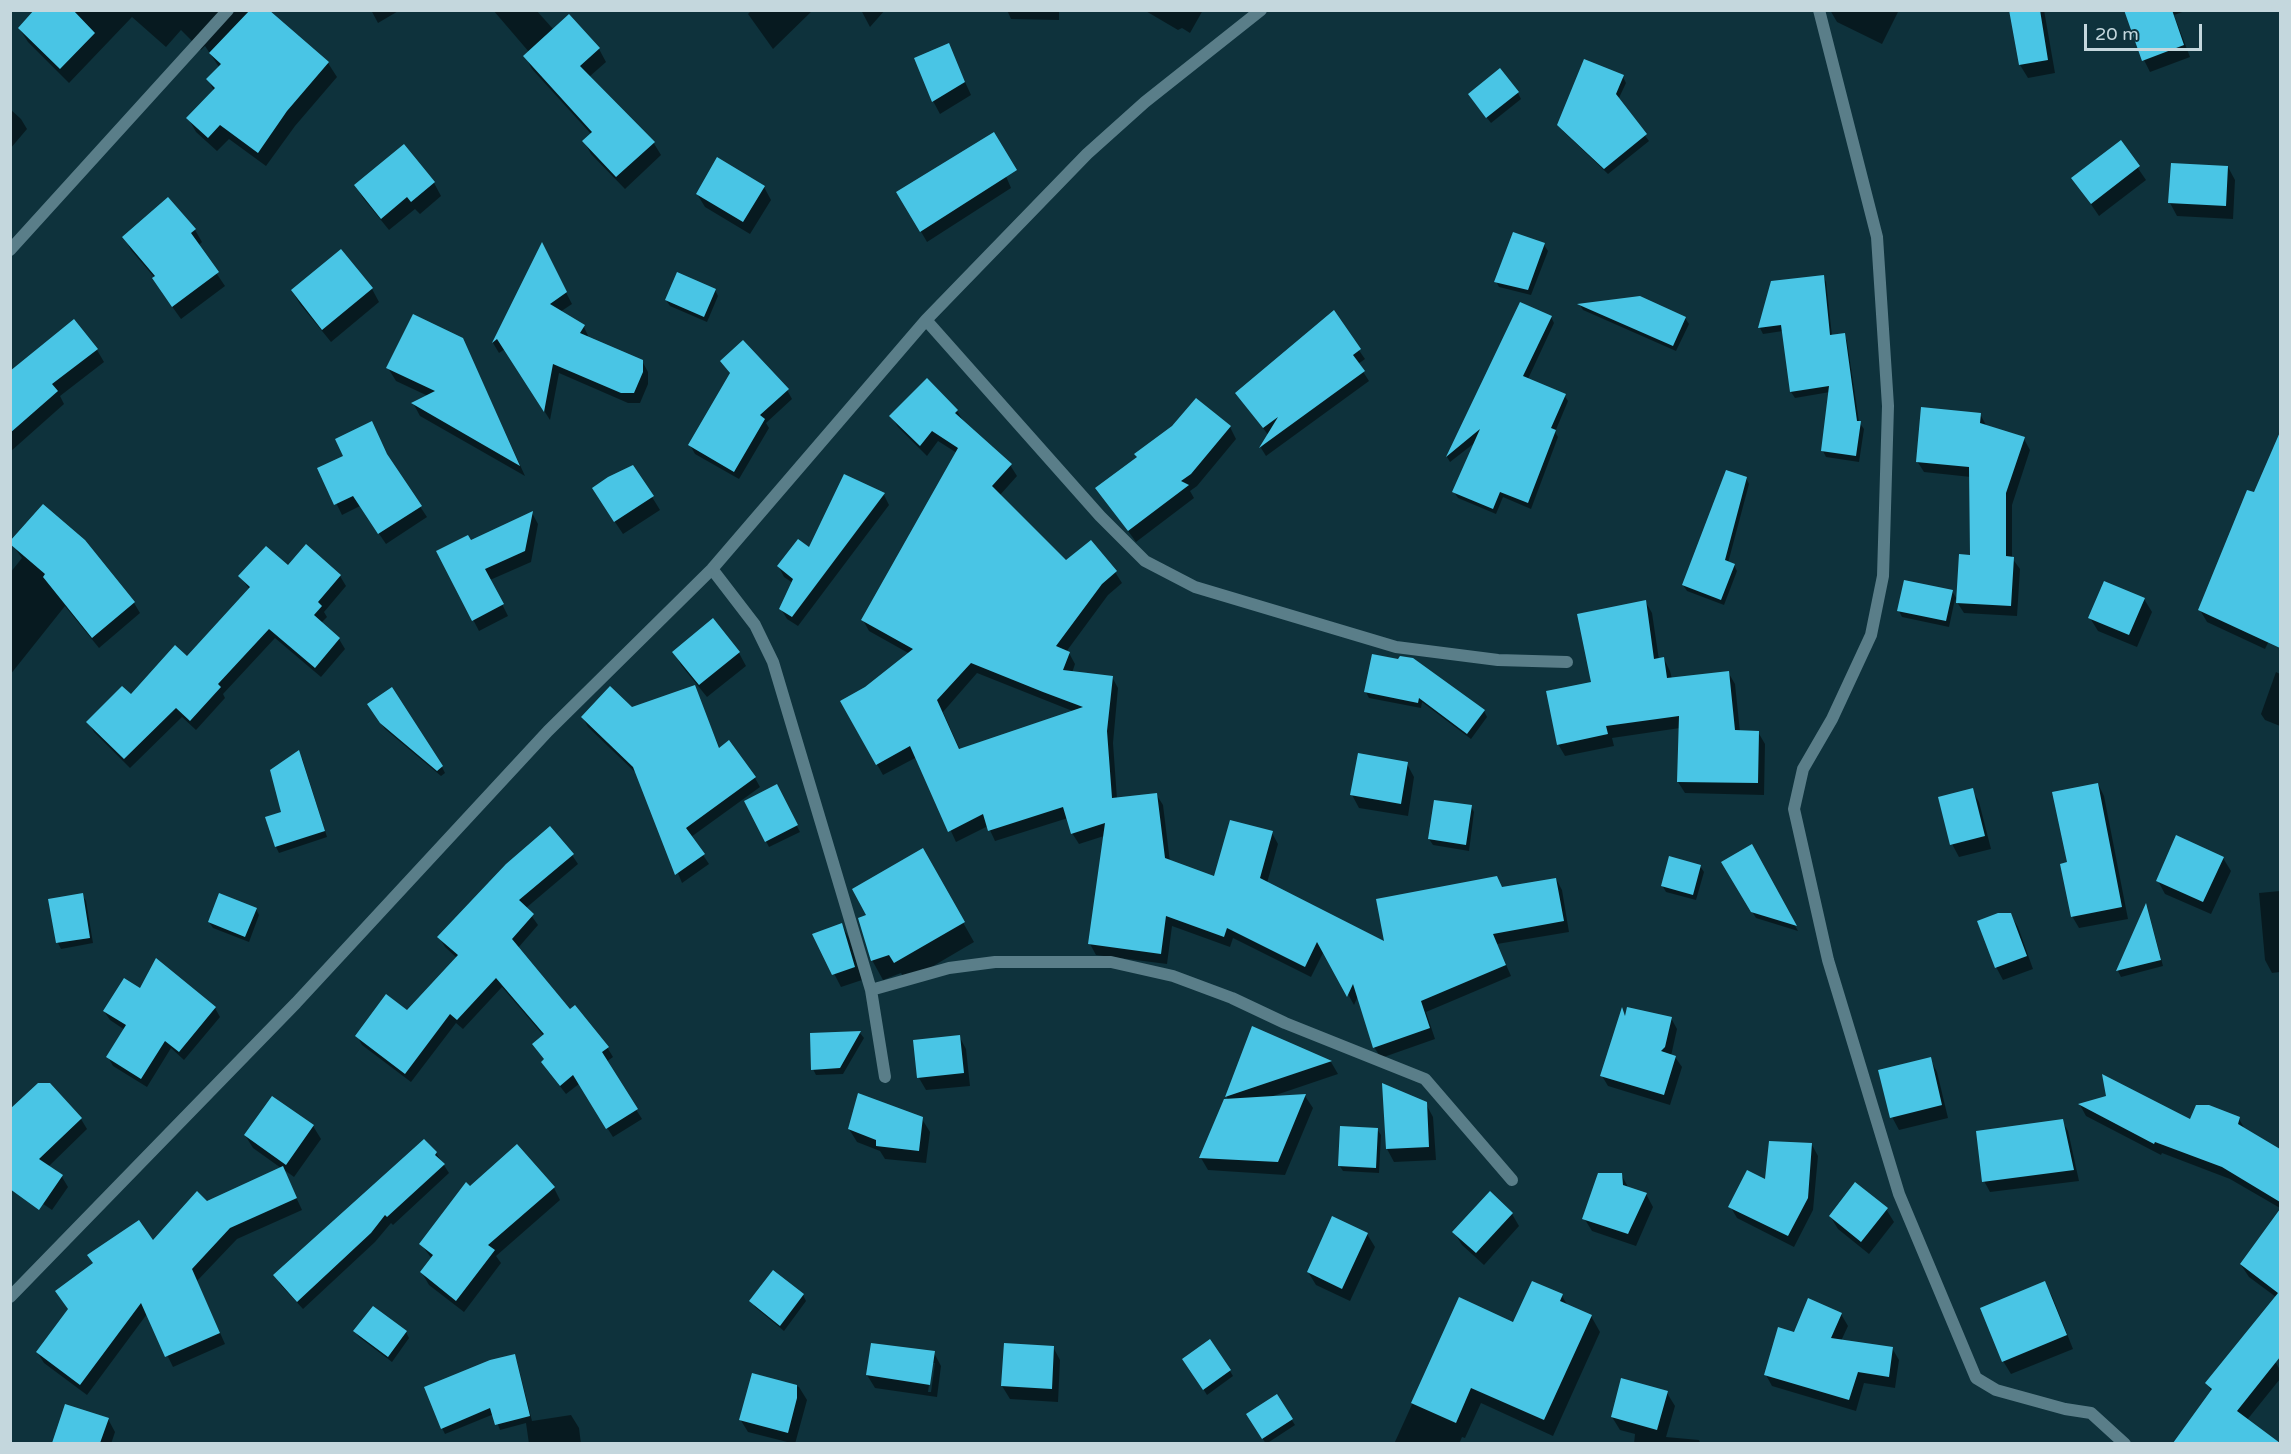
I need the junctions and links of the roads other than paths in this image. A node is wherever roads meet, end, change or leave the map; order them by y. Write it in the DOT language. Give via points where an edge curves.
graph roads {
  1 [pos="228,10"];
  2 [pos="1261,10"];
  3 [pos="1819,10"];
  4 [pos="10,250"];
  5 [pos="926,320"];
  6 [pos="712,569"];
  7 [pos="1567,662"];
  8 [pos="871,990"];
  9 [pos="885,1077"];
  10 [pos="1512,1180"];
  11 [pos="10,1297"];
  12 [pos="2125,1443"];
  1 -- 4 [label="street"];
  2 -- 5 [label="street" via="1145,102 1087,154"];
  3 -- 12 [label="street" via="1876,237 1888,406 1883,576 1871,635 1832,719 1803,769 1794,808 1828,960 1899,1194 1976,1377 1996,1390 2091,1413"];
  5 -- 6 [label="street"];
  5 -- 7 [label="street" via="1100,516 1145,561 1195,587 1396,647 1498,660"];
  6 -- 8 [label="street" via="755,625 773,662"];
  6 -- 11 [label="street" via="548,731 296,1003"];
  8 -- 9 [label="street"];
  8 -- 10 [label="street" via="949,968 995,962 1111,962 1173,976 1425,1079"];
}
